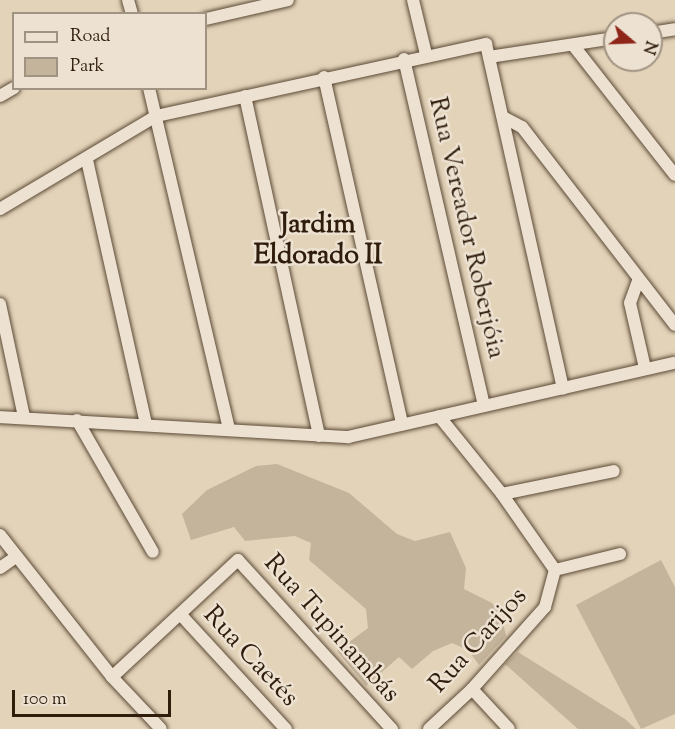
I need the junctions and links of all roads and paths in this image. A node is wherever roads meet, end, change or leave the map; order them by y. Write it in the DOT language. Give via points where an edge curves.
graph roads {
  1 [pos="288,0"];
  2 [pos="413,0"];
  3 [pos="207,19"];
  4 [pos="603,40"];
  5 [pos="573,45"];
  6 [pos="426,54"];
  7 [pos="489,57"];
  8 [pos="404,59"];
  9 [pos="324,77"];
  10 [pos="150,90"];
  11 [pos="245,96"];
  12 [pos="156,116"];
  13 [pos="503,117"];
  14 [pos="87,160"];
  15 [pos="675,175"];
  16 [pos="0,208"];
  17 [pos="639,280"];
  18 [pos="0,304"];
  19 [pos="675,325"];
  20 [pos="675,363"];
  21 [pos="645,368"];
  22 [pos="563,388"];
  23 [pos="484,406"];
  24 [pos="439,416"];
  25 [pos="0,417"];
  26 [pos="24,417"];
  27 [pos="76,420"];
  28 [pos="402,424"];
  29 [pos="146,425"];
  30 [pos="229,430"];
  31 [pos="320,436"];
  32 [pos="614,471"];
  33 [pos="502,494"];
  34 [pos="0,535"];
  35 [pos="153,552"];
  36 [pos="620,554"];
  37 [pos="15,557"];
  38 [pos="0,568"];
  39 [pos="555,574"];
  40 [pos="181,615"];
  41 [pos="112,677"];
  42 [pos="472,689"];
  43 [pos="160,729"];
  44 [pos="286,729"];
  45 [pos="392,729"];
  46 [pos="429,729"];
  47 [pos="508,729"];
  1 -- 3 [label="street"];
  2 -- 6 [label="street"];
  4 -- 5 [label="street"];
  5 -- 7 [label="street"];
  5 -- 15 [label="street"];
  6 -- 7 [label="street" via="486,44"];
  6 -- 8 [label="street"];
  7 -- 13 [label="street"];
  8 -- 9 [label="street"];
  8 -- 23 [label="street, Rua Vereador Roberjóia"];
  9 -- 11 [label="street"];
  9 -- 28 [label="street"];
  10 -- 12 [label="street"];
  11 -- 12 [label="street"];
  11 -- 31 [label="street"];
  12 -- 14 [label="street"];
  12 -- 30 [label="street"];
  13 -- 17 [label="street" via="522,127"];
  13 -- 22 [label="street"];
  14 -- 16 [label="street"];
  14 -- 29 [label="street"];
  17 -- 19 [label="street"];
  17 -- 21 [label="street" via="630,303"];
  18 -- 26 [label="street"];
  20 -- 21 [label="street"];
  21 -- 22 [label="street"];
  22 -- 23 [label="street"];
  23 -- 24 [label="street"];
  24 -- 28 [label="street"];
  24 -- 33 [label="street"];
  25 -- 26 [label="street"];
  26 -- 27 [label="street"];
  27 -- 29 [label="street"];
  27 -- 35 [label="street"];
  28 -- 31 [label="street" via="348,437"];
  29 -- 30 [label="street"];
  30 -- 31 [label="street"];
  32 -- 33 [label="street"];
  33 -- 39 [label="street"];
  34 -- 37 [label="street"];
  36 -- 39 [label="street"];
  37 -- 38 [label="street"];
  37 -- 41 [label="street"];
  39 -- 42 [label="street, Rua Carijos" via="545,607"];
  40 -- 41 [label="street"];
  40 -- 44 [label="street, Rua Caetés"];
  40 -- 45 [label="street, Rua Tupinambás" via="238,560"];
  41 -- 43 [label="street"];
  42 -- 46 [label="street, Rua Carijos"];
  42 -- 47 [label="street"];
}
